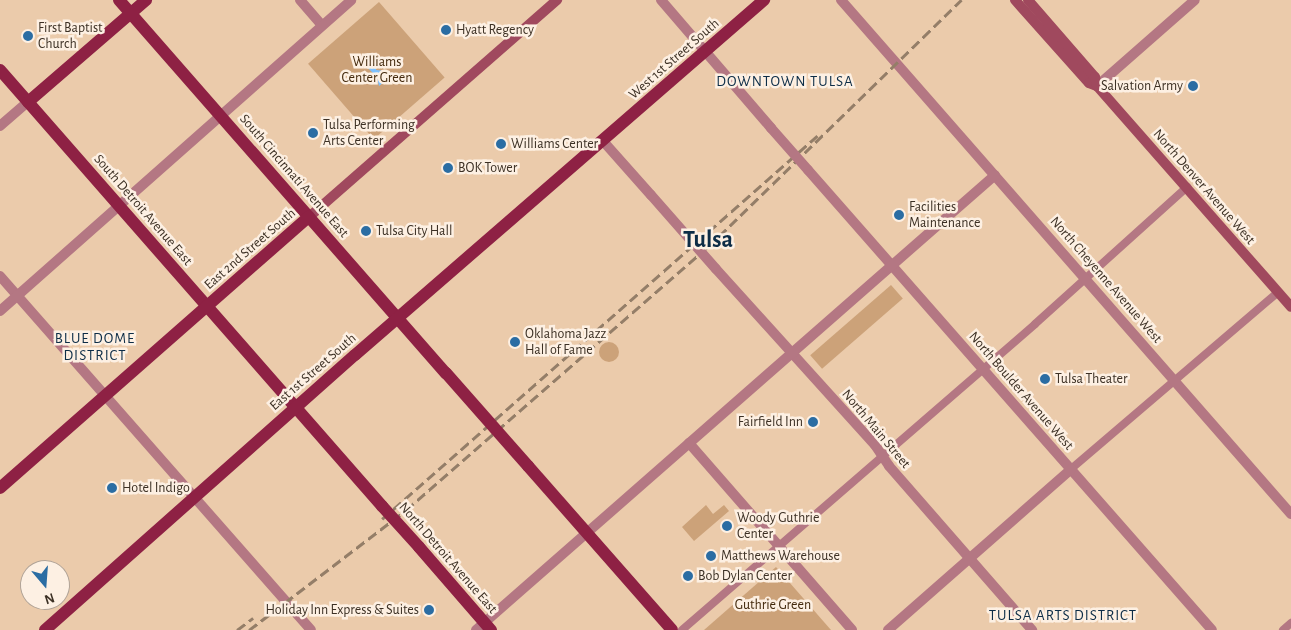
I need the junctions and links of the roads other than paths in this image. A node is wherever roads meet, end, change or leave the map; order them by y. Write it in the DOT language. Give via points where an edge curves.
graph roads {
  1 [pos="119,0"];
  2 [pos="146,0"];
  3 [pos="300,0"];
  4 [pos="351,0"];
  5 [pos="557,0"];
  6 [pos="661,0"];
  7 [pos="764,0"];
  8 [pos="841,0"];
  9 [pos="1014,0"];
  10 [pos="1028,0"];
  11 [pos="1195,0"];
  12 [pos="130,13"];
  13 [pos="322,25"];
  14 [pos="705,51"];
  15 [pos="0,70"];
  16 [pos="1097,86"];
  17 [pos="28,102"];
  18 [pos="221,116"];
  19 [pos="0,126"];
  20 [pos="603,141"];
  21 [pos="995,175"];
  22 [pos="1187,187"];
  23 [pos="120,206"];
  24 [pos="309,217"];
  25 [pos="893,265"];
  26 [pos="0,276"];
  27 [pos="1086,278"];
  28 [pos="1278,292"];
  29 [pos="18,296"];
  30 [pos="208,306"];
  31 [pos="1291,307"];
  32 [pos="0,312"];
  33 [pos="398,318"];
  34 [pos="792,354"];
  35 [pos="982,368"];
  36 [pos="1174,380"];
  37 [pos="105,396"];
  38 [pos="296,407"];
  39 [pos="689,443"];
  40 [pos="882,457"];
  41 [pos="1071,469"];
  42 [pos="1,484"];
  43 [pos="195,498"];
  44 [pos="382,506"];
  45 [pos="1291,514"];
  46 [pos="587,533"];
  47 [pos="778,546"];
  48 [pos="969,557"];
  49 [pos="1291,623"];
  50 [pos="484,627"];
  51 [pos="45,630"];
  52 [pos="311,630"];
  53 [pos="672,630"];
  54 [pos="682,630"];
  55 [pos="852,630"];
  56 [pos="888,630"];
  57 [pos="1032,630"];
  58 [pos="1212,630"];
  59 [pos="1283,630"];
  1 -- 12 [label="main road, South Cincinnati Avenue East"];
  2 -- 12 [label="main road"];
  3 -- 13 [label="street"];
  4 -- 13 [label="street"];
  5 -- 24 [label="main road, East 2nd Street South"];
  6 -- 14 [label="street, North Boulder Avenue West"];
  7 -- 14 [label="main road, West 1st Street South"];
  8 -- 21 [label="street, North Cheyenne Avenue West"];
  9 -- 16 [label="main road, North Denver Avenue West" via="1088,83"];
  10 -- 16 [label="main road, North Denver Avenue West" via="1095,77"];
  11 -- 16 [label="street"];
  12 -- 17 [label="main road"];
  12 -- 18 [label="main road, South Cincinnati Avenue East"];
  13 -- 18 [label="street"];
  14 -- 20 [label="main road, West 1st Street South"];
  14 -- 25 [label="street, North Boulder Avenue West, bridge"];
  15 -- 17 [label="main road, South Detroit Avenue East"];
  16 -- 22 [label="main road, North Denver Avenue West"];
  17 -- 19 [label="street"];
  17 -- 23 [label="main road, South Detroit Avenue East"];
  18 -- 23 [label="street"];
  18 -- 24 [label="main road, South Cincinnati Avenue East"];
  20 -- 33 [label="main road, East 1st Street South"];
  20 -- 34 [label="street, North Main Street, bridge"];
  21 -- 25 [label="street"];
  21 -- 27 [label="street, North Cheyenne Avenue West"];
  22 -- 27 [label="street"];
  22 -- 28 [label="main road, North Denver Avenue West"];
  23 -- 29 [label="street"];
  23 -- 30 [label="main road, South Detroit Avenue East"];
  24 -- 30 [label="main road, East 2nd Street South"];
  24 -- 33 [label="main road, South Cincinnati Avenue East"];
  25 -- 34 [label="street"];
  25 -- 35 [label="street, North Boulder Avenue West"];
  26 -- 29 [label="street"];
  27 -- 35 [label="street"];
  27 -- 36 [label="street, North Cheyenne Avenue West"];
  28 -- 31 [label="main road, North Denver Avenue West"];
  28 -- 36 [label="street"];
  29 -- 32 [label="street"];
  29 -- 37 [label="street"];
  30 -- 37 [label="main road, East 2nd Street South"];
  30 -- 38 [label="main road, South Detroit Avenue East"];
  33 -- 38 [label="main road, East 1st Street South"];
  33 -- 46 [label="main road, South Cincinnati Avenue East, bridge"];
  34 -- 39 [label="street"];
  34 -- 40 [label="street, North Main Street"];
  35 -- 40 [label="street"];
  35 -- 41 [label="street, North Boulder Avenue West"];
  36 -- 41 [label="street"];
  36 -- 45 [label="street, North Cheyenne Avenue West"];
  37 -- 42 [label="main road, East 2nd Street South"];
  37 -- 43 [label="street"];
  38 -- 43 [label="main road, East 1st Street South"];
  38 -- 44 [label="main road, South Detroit Avenue East"];
  39 -- 46 [label="street"];
  39 -- 47 [label="street"];
  40 -- 47 [label="street"];
  40 -- 48 [label="street, North Main Street"];
  41 -- 48 [label="street"];
  41 -- 58 [label="street, North Boulder Avenue West"];
  43 -- 51 [label="main road, East 1st Street South"];
  43 -- 52 [label="street"];
  44 -- 50 [label="main road, North Detroit Avenue East, bridge"];
  46 -- 50 [label="street"];
  46 -- 53 [label="main road, South Cincinnati Avenue East"];
  47 -- 54 [label="street"];
  47 -- 55 [label="street"];
  48 -- 56 [label="street"];
  48 -- 57 [label="street, North Main Street"];
  49 -- 59 [label="street"];
}
